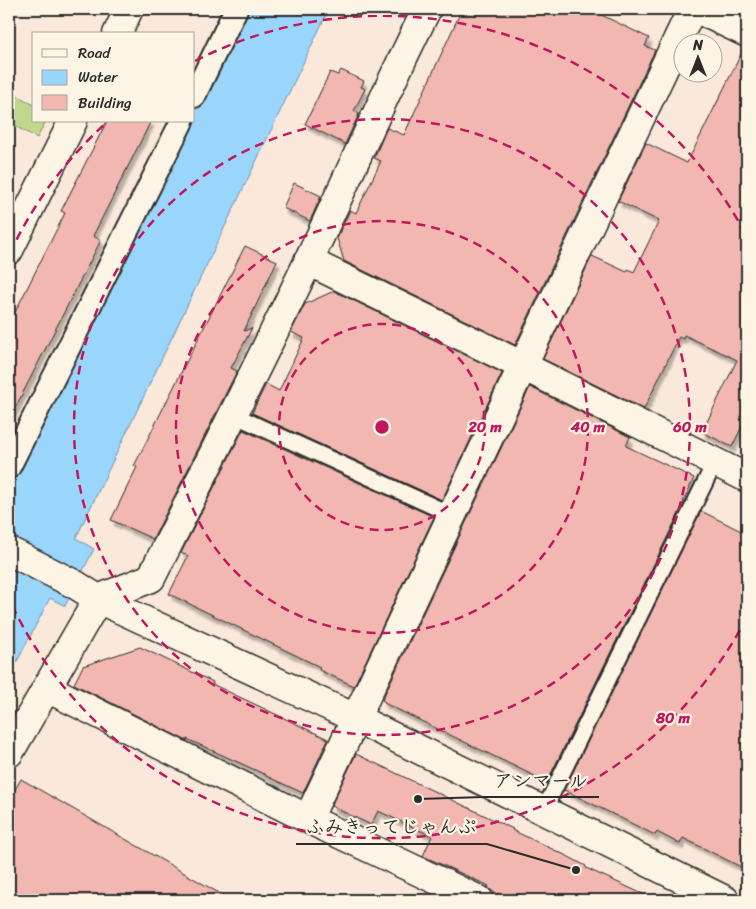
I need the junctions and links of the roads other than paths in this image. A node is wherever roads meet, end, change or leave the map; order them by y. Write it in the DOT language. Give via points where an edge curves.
graph roads {
  1 [pos="129,9"];
  2 [pos="236,9"];
  3 [pos="427,9"];
  4 [pos="692,9"];
  5 [pos="697,9"];
  6 [pos="118,32"];
  7 [pos="747,34"];
  8 [pos="195,94"];
  9 [pos="73,122"];
  10 [pos="182,122"];
  11 [pos="9,250"];
  12 [pos="308,261"];
  13 [pos="523,366"];
  14 [pos="234,415"];
  15 [pos="715,462"];
  16 [pos="9,467"];
  17 [pos="747,478"];
  18 [pos="452,514"];
  19 [pos="9,551"];
  20 [pos="87,592"];
  21 [pos="47,688"];
  22 [pos="356,718"];
  23 [pos="9,753"];
  24 [pos="544,812"];
  25 [pos="308,818"];
  26 [pos="479,900"];
  27 [pos="725,900"];
  1 -- 6 [label="street"];
  2 -- 8 [label="street"];
  3 -- 12 [label="street"];
  4 -- 13 [label="street"];
  5 -- 7 [label="street"];
  9 -- 11 [label="street"];
  10 -- 16 [label="street"];
  12 -- 13 [label="street"];
  12 -- 14 [label="street"];
  13 -- 15 [label="street"];
  13 -- 18 [label="street"];
  14 -- 18 [label="lane"];
  14 -- 20 [label="street" via="151,578"];
  15 -- 17 [label="street"];
  15 -- 24 [label="lane"];
  18 -- 22 [label="street"];
  19 -- 20 [label="street"];
  20 -- 21 [label="street"];
  20 -- 22 [label="street"];
  21 -- 23 [label="street"];
  21 -- 25 [label="street"];
  22 -- 24 [label="street"];
  22 -- 25 [label="street"];
  24 -- 27 [label="street"];
  25 -- 26 [label="street"];
}
